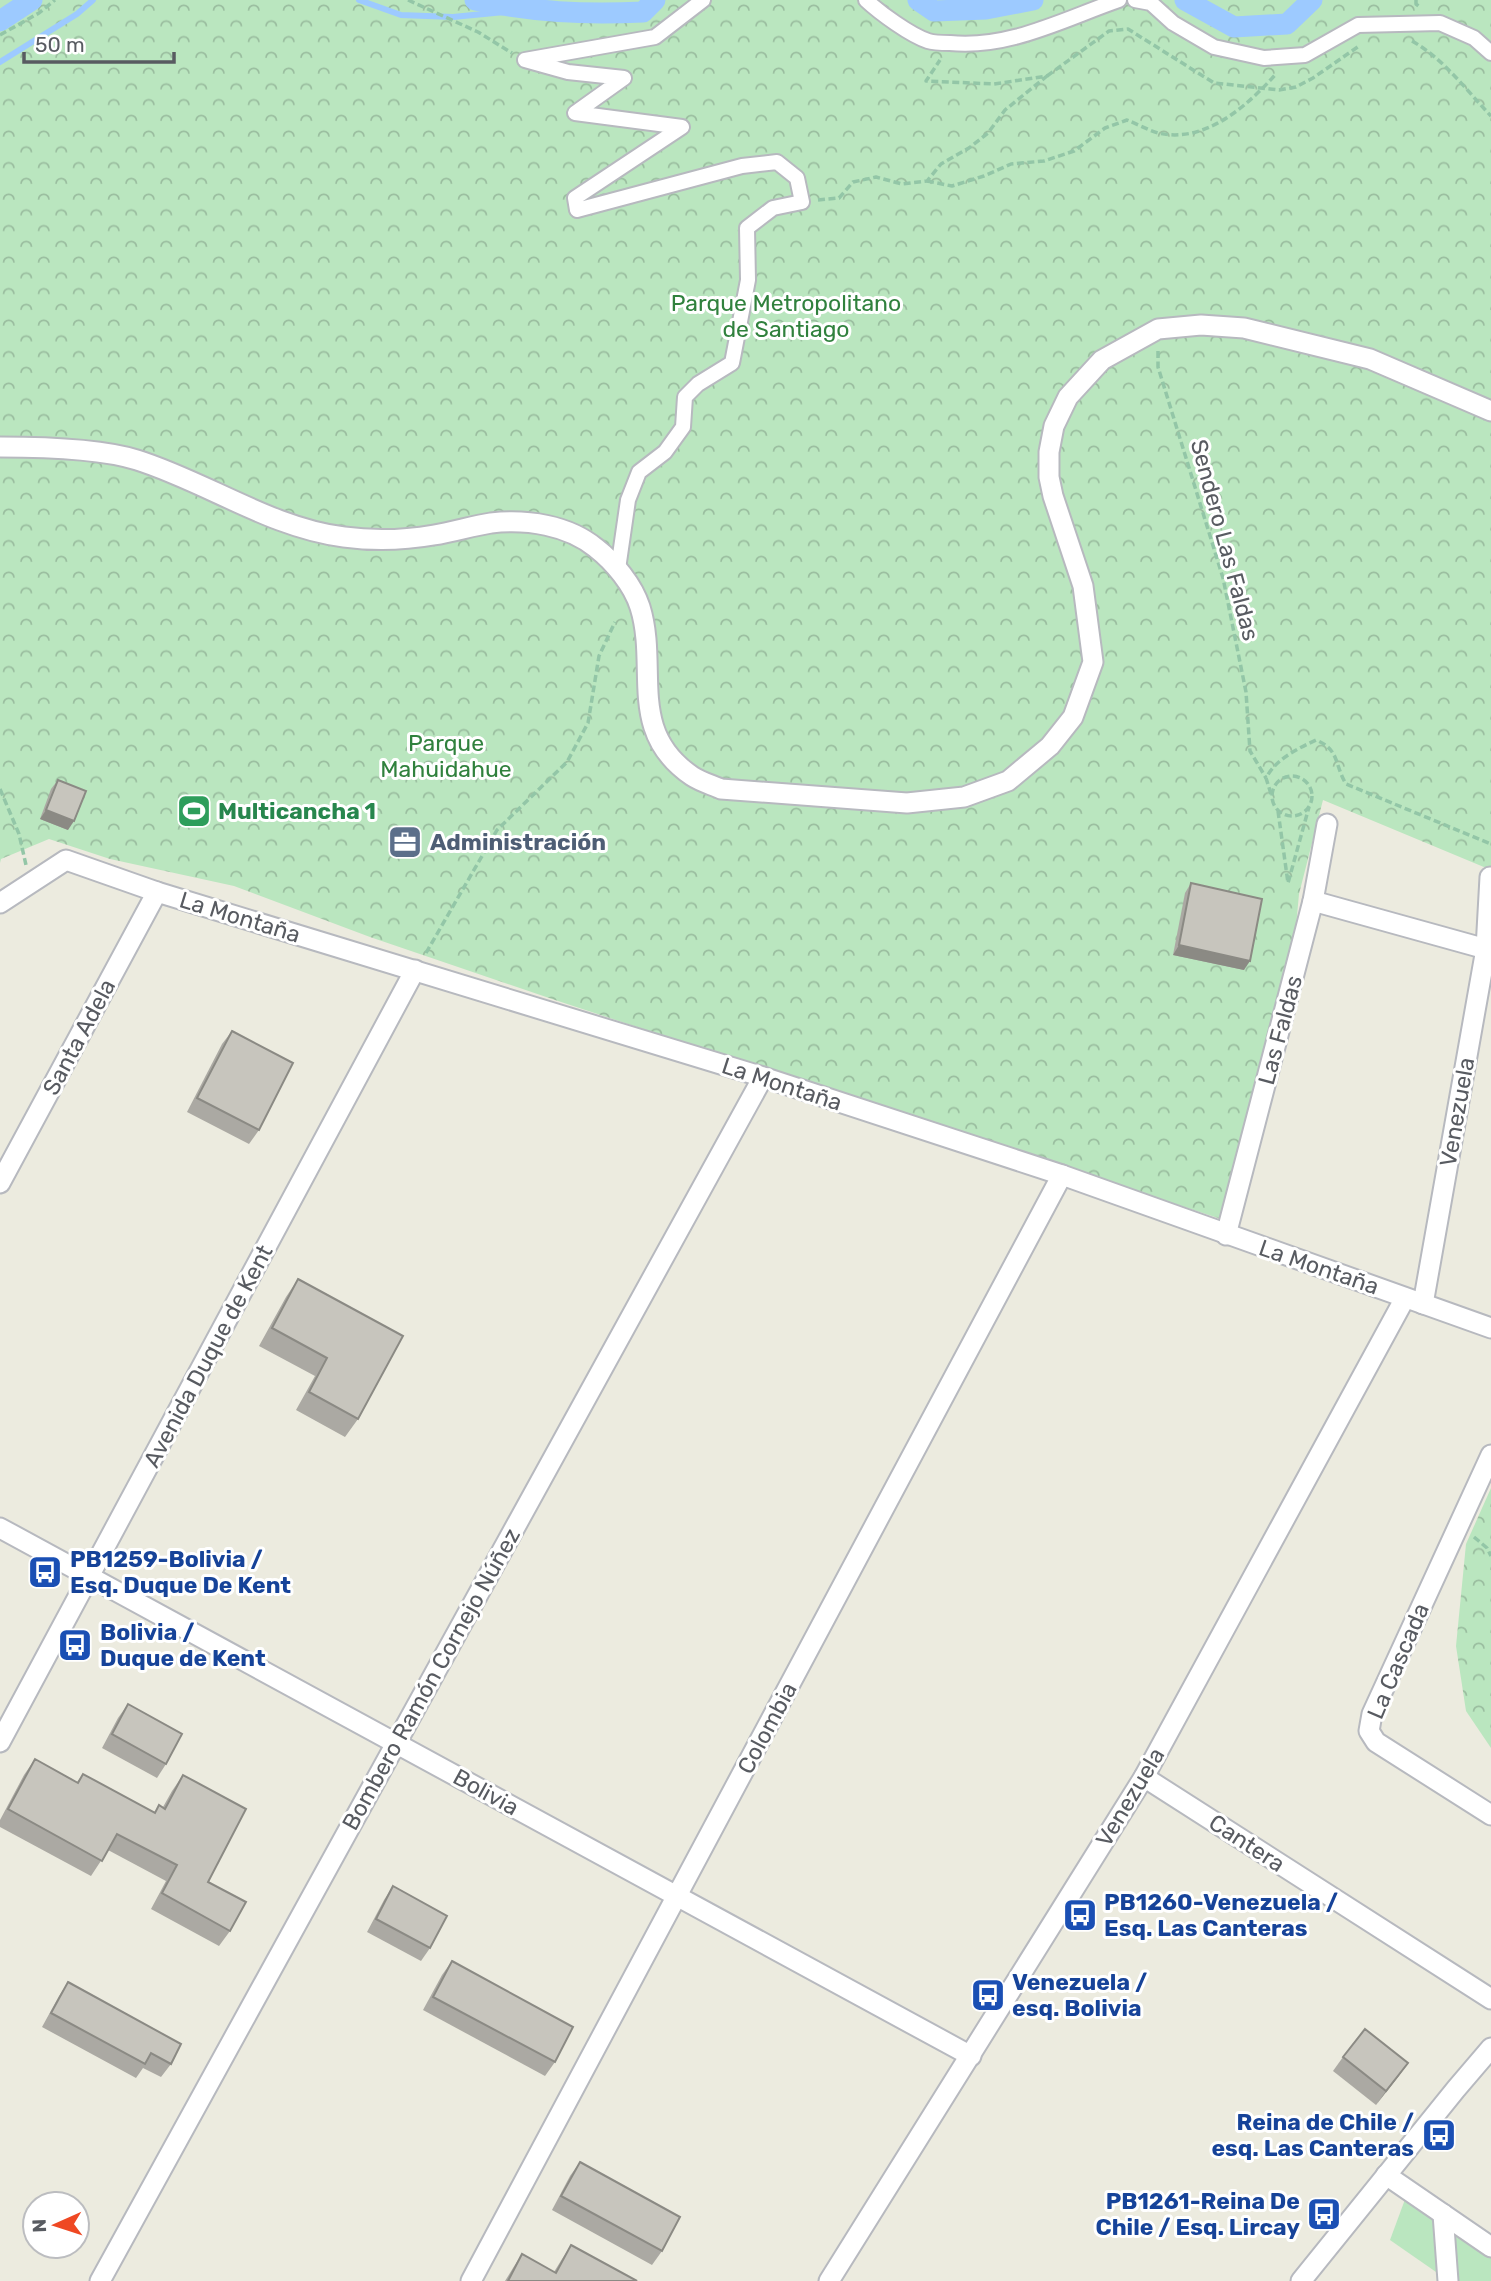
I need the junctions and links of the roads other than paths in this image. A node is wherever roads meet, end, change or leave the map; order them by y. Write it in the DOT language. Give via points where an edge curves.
graph roads {
  1 [pos="703,0"];
  2 [pos="866,0"];
  3 [pos="1119,0"];
  4 [pos="1135,0"];
  5 [pos="1491,53"];
  6 [pos="1491,411"];
  7 [pos="0,447"];
  8 [pos="618,569"];
  9 [pos="1327,824"];
  10 [pos="1490,877"];
  11 [pos="157,892"];
  12 [pos="1313,901"];
  13 [pos="0,903"];
  14 [pos="1486,949"];
  15 [pos="415,970"];
  16 [pos="763,1077"];
  17 [pos="1062,1175"];
  18 [pos="0,1182"];
  19 [pos="1226,1235"];
  20 [pos="1414,1301"];
  21 [pos="1491,1328"];
  22 [pos="1491,1455"];
  23 [pos="0,1528"];
  24 [pos="89,1577"];
  25 [pos="0,1742"];
  26 [pos="396,1743"];
  27 [pos="1144,1777"];
  28 [pos="1491,1815"];
  29 [pos="677,1896"];
  30 [pos="1491,1999"];
  31 [pos="971,2056"];
  32 [pos="1487,2059"];
  33 [pos="1386,2175"];
  34 [pos="1443,2214"];
  35 [pos="1491,2247"];
  36 [pos="100,2281"];
  37 [pos="471,2281"];
  38 [pos="829,2281"];
  39 [pos="1301,2281"];
  40 [pos="1448,2281"];
  1 -- 8 [label="street" via="655,37 525,60 568,72 624,78 575,113 682,127 575,198 577,210 743,166 777,162 797,178 802,202 773,208 747,228 748,280 732,363 685,397 683,427 665,452 639,472 628,500"];
  2 -- 3 [label="street" via="928,41 952,44 984,43 1044,30"];
  4 -- 5 [label="street" via="1151,3 1173,23 1214,47 1264,58 1305,55 1358,25 1440,23 1474,38"];
  6 -- 8 [label="street" via="1370,359 1244,328 1158,329 1102,360 1068,397 1054,426 1049,452 1053,496 1083,586 1093,662 1073,716 1050,746 1008,780 964,797 907,803 721,789 693,776 667,754 651,722 645,628 640,605"];
  7 -- 8 [label="street" via="40,447 135,459 282,521 343,537 373,540 433,535 492,523 564,529 596,548"];
  9 -- 12 [label="street, Las Faldas"];
  10 -- 14 [label="street, Venezuela"];
  11 -- 13 [label="street, La Montaña" via="66,860"];
  11 -- 15 [label="street, La Montaña"];
  11 -- 18 [label="street, Santa Adela"];
  12 -- 14 [label="street"];
  12 -- 19 [label="street, Las Faldas"];
  14 -- 20 [label="street, Venezuela"];
  15 -- 16 [label="street, La Montaña"];
  15 -- 24 [label="street, Avenida Duque de Kent"];
  16 -- 17 [label="street, La Montaña"];
  16 -- 26 [label="street, Bombero Ramón Cornejo Núñez"];
  17 -- 19 [label="street, La Montaña"];
  17 -- 29 [label="street, Colombia"];
  19 -- 20 [label="street, La Montaña"];
  20 -- 21 [label="street, La Montaña"];
  20 -- 27 [label="street, Venezuela"];
  22 -- 28 [label="street, La Cascada" via="1372,1714 1369,1731 1376,1742"];
  23 -- 24 [label="street, Bolivia"];
  24 -- 25 [label="street, Avenida Duque de Kent"];
  24 -- 26 [label="street, Bolivia"];
  26 -- 29 [label="street, Bolivia"];
  26 -- 36 [label="street, Bombero Ramón Cornejo Núñez"];
  27 -- 30 [label="street, Cantera"];
  27 -- 31 [label="street, Venezuela"];
  29 -- 31 [label="street, Bolivia"];
  29 -- 37 [label="street, Colombia"];
  31 -- 38 [label="street, Venezuela"];
  32 -- 33 [label="street"];
  33 -- 34 [label="street"];
  33 -- 39 [label="street"];
  34 -- 35 [label="street"];
  34 -- 40 [label="street"];
}
